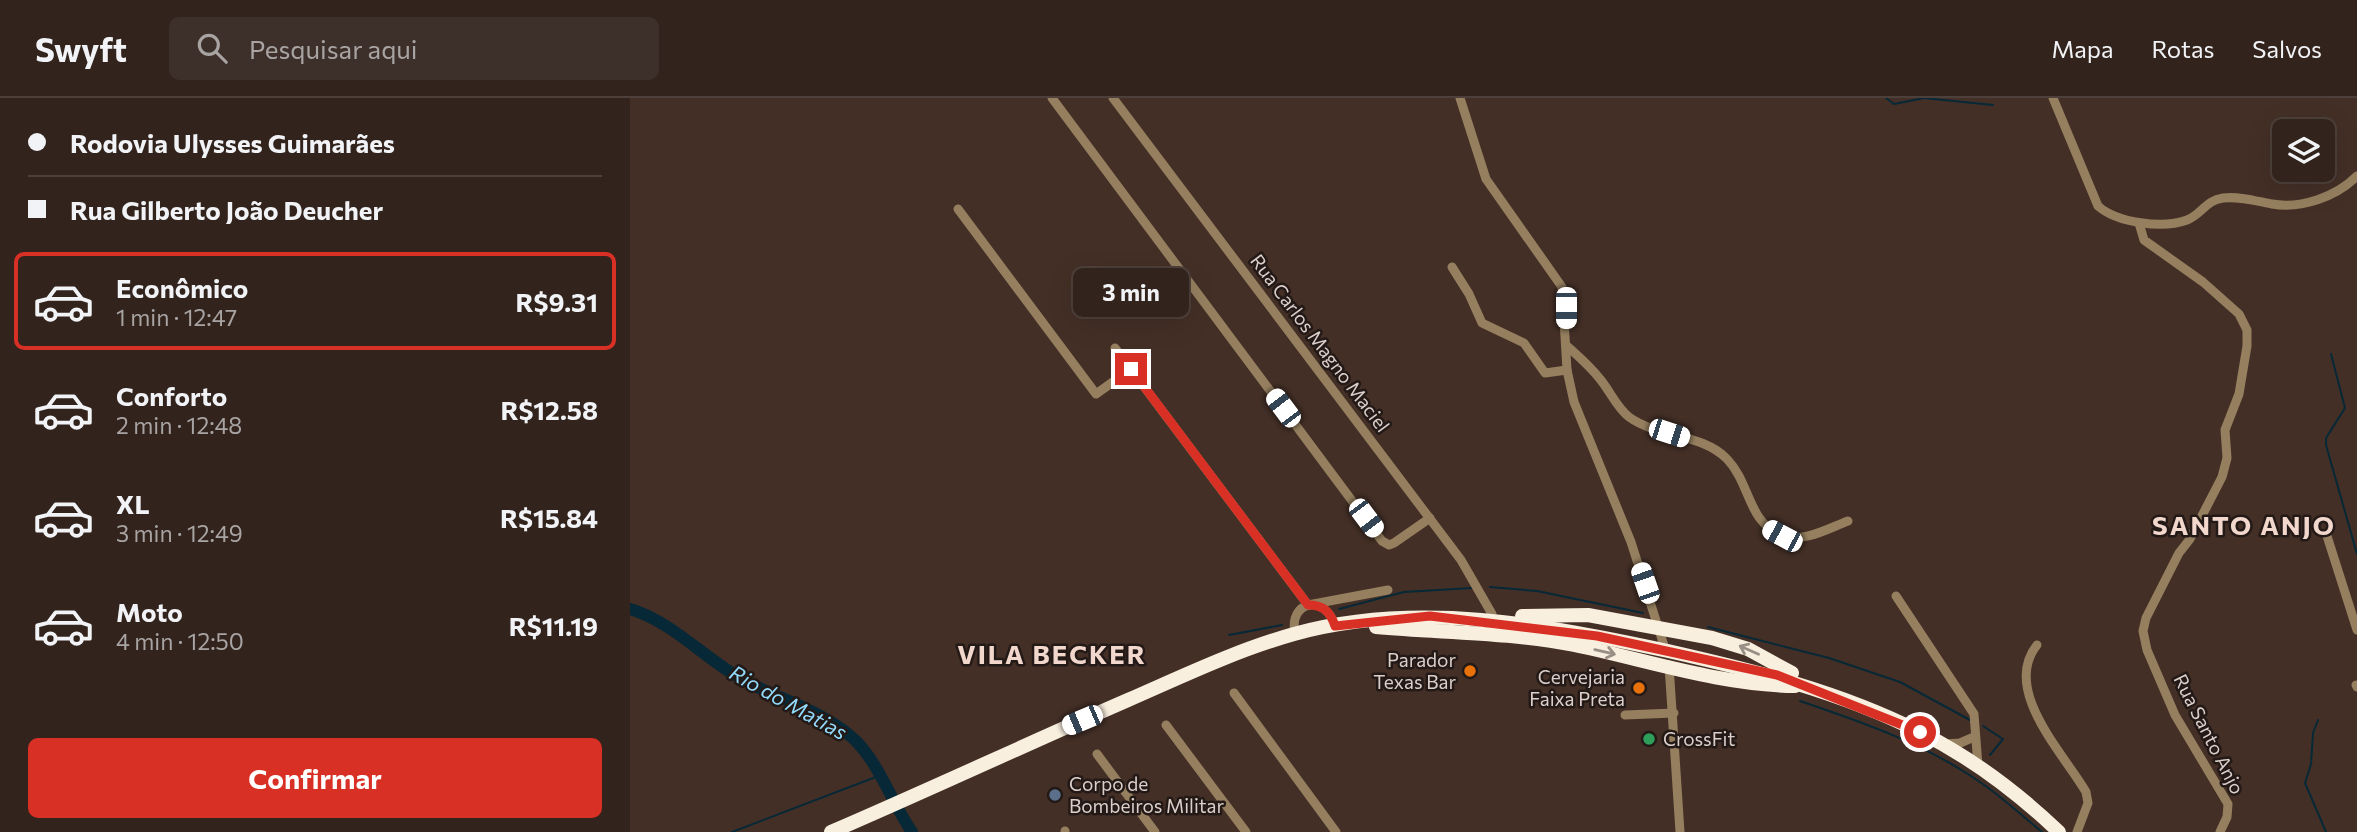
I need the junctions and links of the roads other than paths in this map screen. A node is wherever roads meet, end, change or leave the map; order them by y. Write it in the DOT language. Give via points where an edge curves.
graph roads {
  1 [pos="1052,98"];
  2 [pos="1114,98"];
  3 [pos="1460,98"];
  4 [pos="2053,98"];
  5 [pos="2357,176"];
  6 [pos="958,209"];
  7 [pos="2139,223"];
  8 [pos="1452,267"];
  9 [pos="1566,345"];
  10 [pos="1115,348"];
  11 [pos="1131,369"];
  12 [pos="1567,370"];
  13 [pos="1430,518"];
  14 [pos="1848,521"];
  15 [pos="2327,536"];
  16 [pos="1388,590"];
  17 [pos="1896,597"];
  18 [pos="1308,605"];
  19 [pos="1492,614"];
  20 [pos="1430,616"];
  21 [pos="1339,625"];
  22 [pos="1660,628"];
  23 [pos="2357,630"];
  24 [pos="1295,634"];
  25 [pos="2037,645"];
  26 [pos="1670,667"];
  27 [pos="1810,686"];
  28 [pos="1234,694"];
  29 [pos="1853,703"];
  30 [pos="1674,713"];
  31 [pos="1625,715"];
  32 [pos="1166,725"];
  33 [pos="1974,737"];
  34 [pos="1943,744"];
  35 [pos="1097,754"];
  36 [pos="1979,768"];
  37 [pos="831,832"];
  38 [pos="1155,832"];
  39 [pos="1246,832"];
  40 [pos="1336,832"];
  41 [pos="1680,832"];
  42 [pos="2059,832"];
  43 [pos="2077,832"];
  44 [pos="2220,832"];
  1 -- 13 [label="street" via="1382,541 1394,543"];
  2 -- 13 [label="street, Rua Carlos Magno Maciel"];
  3 -- 9 [label="street" via="1486,179 1561,283"];
  4 -- 7 [label="street" via="2098,206"];
  5 -- 7 [label="street" via="2335,192 2304,203 2220,198 2185,221"];
  6 -- 11 [label="street" via="1096,394"];
  7 -- 44 [label="street, Rua Santo Anjo" via="2144,240 2203,282 2239,314 2247,330 2239,394 2225,430 2225,470 2143,631 2175,715 2228,804"];
  8 -- 12 [label="street" via="1486,327 1524,343 1545,373"];
  9 -- 12 [label="street"];
  9 -- 14 [label="street" via="1594,371 1631,418 1704,445 1727,459 1763,525 1797,538"];
  10 -- 11 [label="street"];
  11 -- 18 [label="street"];
  12 -- 22 [label="street" via="1574,402"];
  13 -- 19 [label="street, Rua Carlos Magno Maciel" via="1476,581"];
  15 -- 23 [label="street"];
  16 -- 18 [label="street"];
  17 -- 33 [label="street" via="1974,714"];
  18 -- 21 [label="street" via="1322,607"];
  18 -- 24 [label="street" via="1297,612"];
  19 -- 20 [label="highway"];
  19 -- 22 [label="highway" via="1588,615"];
  20 -- 21 [label="highway"];
  20 -- 27 [label="highway" via="1547,628 1756,670"];
  21 -- 24 [label="highway"];
  21 -- 26 [label="highway, one-way" via="1511,636"];
  22 -- 26 [label="street"];
  29 -- 22 [label="highway, one-way" via="1748,649"];
  24 -- 37 [label="highway" via="1219,661"];
  25 -- 43 [label="street" via="2028,664 2029,697 2036,716 2086,792 2088,803"];
  26 -- 27 [label="highway" via="1742,683"];
  26 -- 30 [label="street"];
  27 -- 29 [label="highway"];
  28 -- 40 [label="street"];
  29 -- 34 [label="highway"];
  30 -- 31 [label="street"];
  30 -- 41 [label="street"];
  32 -- 39 [label="street"];
  33 -- 34 [label="street"];
  33 -- 36 [label="street"];
  34 -- 36 [label="highway"];
  35 -- 38 [label="street"];
  36 -- 42 [label="highway"];
}
